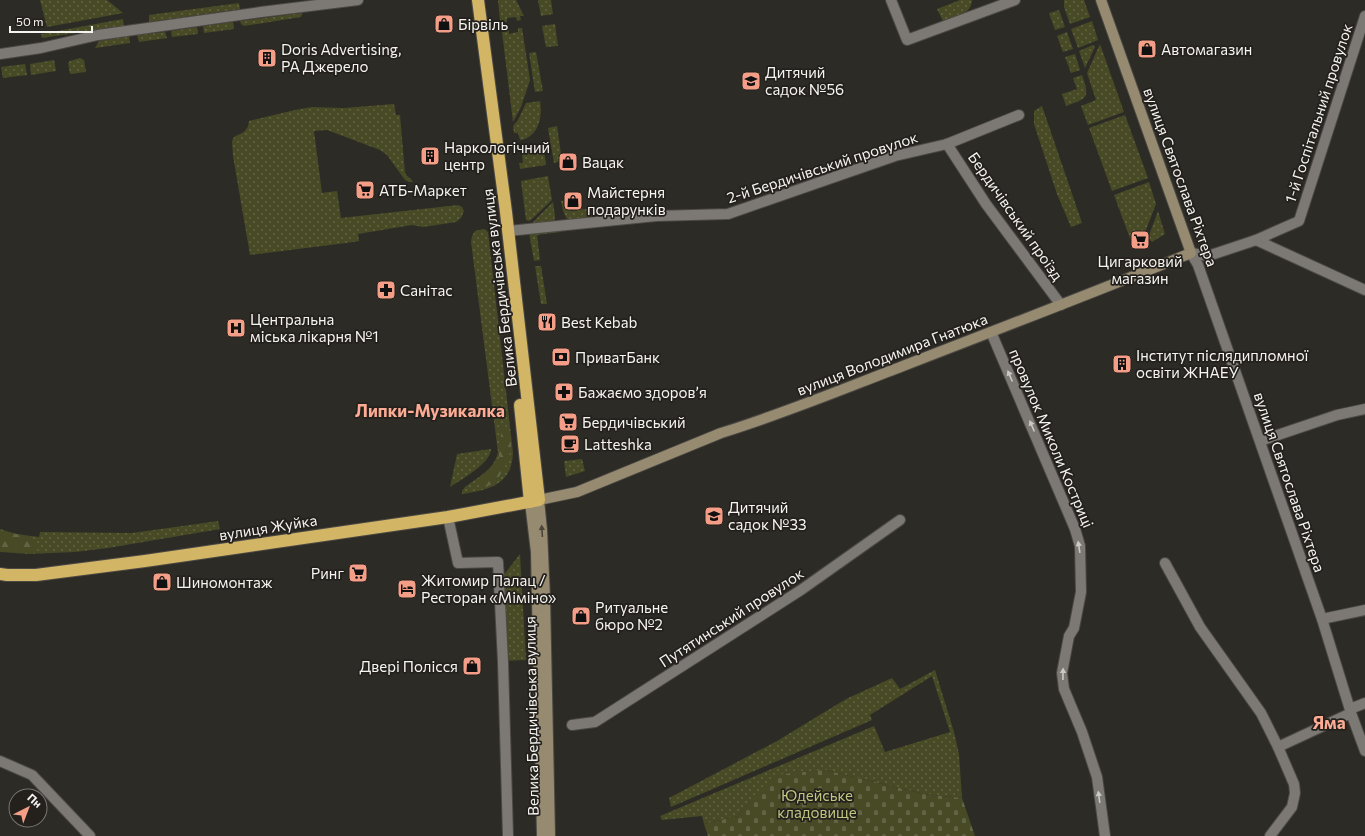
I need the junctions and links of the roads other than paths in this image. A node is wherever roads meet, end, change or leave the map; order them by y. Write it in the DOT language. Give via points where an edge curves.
graph roads {
  1 [pos="358,0"];
  2 [pos="472,0"];
  3 [pos="478,0"];
  4 [pos="891,0"];
  5 [pos="1015,0"];
  6 [pos="1101,0"];
  7 [pos="1365,16"];
  8 [pos="0,54"];
  9 [pos="1019,116"];
  10 [pos="947,144"];
  11 [pos="508,231"];
  12 [pos="1256,240"];
  13 [pos="1191,253"];
  14 [pos="1365,290"];
  15 [pos="1061,305"];
  16 [pos="991,332"];
  17 [pos="1365,409"];
  18 [pos="1260,441"];
  19 [pos="535,501"];
  20 [pos="448,517"];
  21 [pos="900,520"];
  22 [pos="1165,563"];
  23 [pos="0,574"];
  24 [pos="1365,610"];
  25 [pos="1322,620"];
  26 [pos="1365,703"];
  27 [pos="1351,711"];
  28 [pos="572,725"];
  29 [pos="1278,747"];
  30 [pos="1365,751"];
  31 [pos="0,761"];
  32 [pos="90,836"];
  33 [pos="508,836"];
  34 [pos="542,836"];
  35 [pos="550,836"];
  36 [pos="1105,836"];
  37 [pos="1270,836"];
  1 -- 8 [label="street" via="98,35"];
  2 -- 19 [label="highway, Велика Бердичівська вулиця"];
  3 -- 11 [label="highway, Велика Бердичівська вулиця"];
  4 -- 5 [label="street" via="906,40"];
  6 -- 13 [label="main road, вулиця Святослава Ріхтера"];
  7 -- 12 [label="street, 1-й Госпітальний провулок" via="1299,221"];
  9 -- 10 [label="street, 2-й Бердичівський провулок"];
  10 -- 11 [label="street, 2-й Бердичівський провулок" via="895,156 728,214 656,216"];
  10 -- 15 [label="street, Бердичівський проїзд" via="986,204"];
  11 -- 19 [label="highway, Велика Бердичівська вулиця"];
  12 -- 13 [label="street, вулиця Володимира Гнатюка" via="1208,256"];
  12 -- 14 [label="street"];
  13 -- 15 [label="main road, вулиця Володимира Гнатюка"];
  13 -- 18 [label="street, вулиця Святослава Ріхтера" via="1198,265"];
  15 -- 16 [label="main road, вулиця Володимира Гнатюка"];
  16 -- 19 [label="main road, вулиця Володимира Гнатюка" via="722,433 577,492"];
  36 -- 16 [label="street, провулок Миколи Костриці, one-way" via="1097,777 1064,689 1062,673 1081,592 1080,546"];
  17 -- 18 [label="street" via="1337,415"];
  18 -- 25 [label="street, вулиця Святослава Ріхтера"];
  19 -- 20 [label="highway, вулиця Жуйка"];
  19 -- 34 [label="main road, Велика Бердичівська вулиця"];
  35 -- 19 [label="main road, Велика Бердичівська вулиця, one-way" via="542,530"];
  20 -- 23 [label="highway, вулиця Жуйка" via="36,575"];
  20 -- 33 [label="street" via="458,563 498,562"];
  21 -- 28 [label="street, Путятинський провулок" via="801,590 595,722"];
  22 -- 29 [label="street" via="1200,627 1261,713"];
  24 -- 25 [label="street"];
  25 -- 27 [label="street, вулиця Святослава Ріхтера"];
  26 -- 27 [label="street"];
  27 -- 29 [label="street"];
  27 -- 30 [label="street, вулиця Святослава Ріхтера"];
  29 -- 37 [label="street" via="1296,793 1292,807"];
  31 -- 32 [label="street" via="32,775"];
}
